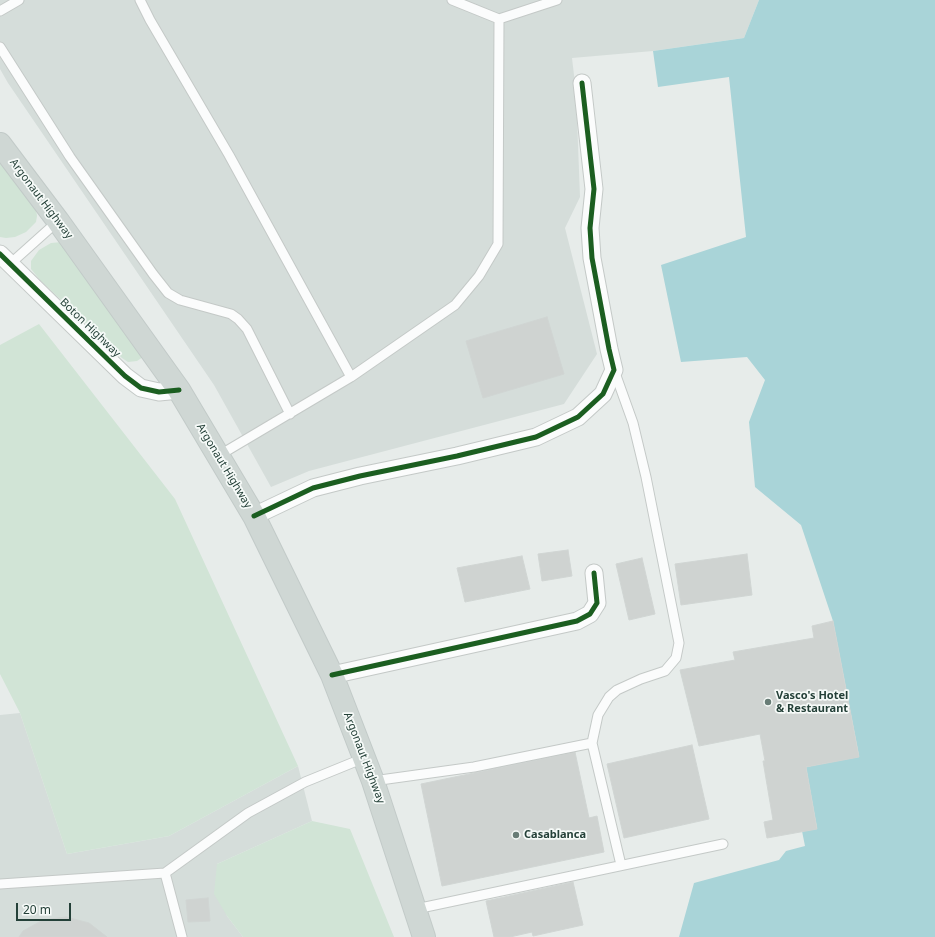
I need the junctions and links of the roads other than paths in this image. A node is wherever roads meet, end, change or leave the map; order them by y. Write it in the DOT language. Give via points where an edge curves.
graph roads {
  1 [pos="18,0"];
  2 [pos="140,0"];
  3 [pos="452,0"];
  4 [pos="557,0"];
  5 [pos="543,2"];
  6 [pos="0,11"];
  7 [pos="499,19"];
  8 [pos="0,47"];
  9 [pos="582,83"];
  10 [pos="0,144"];
  11 [pos="58,221"];
  12 [pos="5,259"];
  13 [pos="614,370"];
  14 [pos="351,377"];
  15 [pos="179,390"];
  16 [pos="290,414"];
  17 [pos="218,456"];
  18 [pos="254,516"];
  19 [pos="594,573"];
  20 [pos="332,674"];
  21 [pos="592,743"];
  22 [pos="364,758"];
  23 [pos="374,781"];
  24 [pos="723,844"];
  25 [pos="621,865"];
  26 [pos="165,873"];
  27 [pos="0,884"];
  28 [pos="416,909"];
  29 [pos="182,937"];
  30 [pos="424,937"];
  1 -- 6 [label="lane"];
  2 -- 14 [label="lane"];
  3 -- 7 [label="lane"];
  4 -- 5 [label="lane"];
  5 -- 7 [label="lane"];
  7 -- 14 [label="lane" via="498,244 479,276 455,305"];
  8 -- 16 [label="lane" via="70,157 168,293 180,300 231,314 238,319 247,329"];
  9 -- 13 [label="street" via="594,189 590,228 592,258"];
  10 -- 11 [label="main road, Argonaut Highway"];
  11 -- 12 [label="lane"];
  11 -- 15 [label="main road, Argonaut Highway"];
  12 -- 15 [label="street, Boton Highway" via="125,376 147,390"];
  13 -- 18 [label="street" via="603,394 578,417 536,438 313,488"];
  13 -- 21 [label="lane" via="633,423 644,469 679,643 676,658 665,671 617,690 609,697 598,715"];
  14 -- 16 [label="lane"];
  15 -- 17 [label="main road, Argonaut Highway"];
  16 -- 17 [label="lane"];
  17 -- 18 [label="main road, Argonaut Highway"];
  18 -- 20 [label="main road, Argonaut Highway"];
  19 -- 20 [label="street" via="597,603 590,614 577,621"];
  20 -- 22 [label="main road, Argonaut Highway"];
  21 -- 23 [label="lane" via="474,768"];
  21 -- 25 [label="lane"];
  22 -- 23 [label="main road, Argonaut Highway"];
  22 -- 26 [label="lane" via="305,782 248,813"];
  23 -- 28 [label="main road, Argonaut Highway"];
  24 -- 25 [label="lane"];
  25 -- 28 [label="lane"];
  26 -- 27 [label="lane"];
  26 -- 29 [label="lane"];
  28 -- 30 [label="main road, Argonaut Highway"];
}
